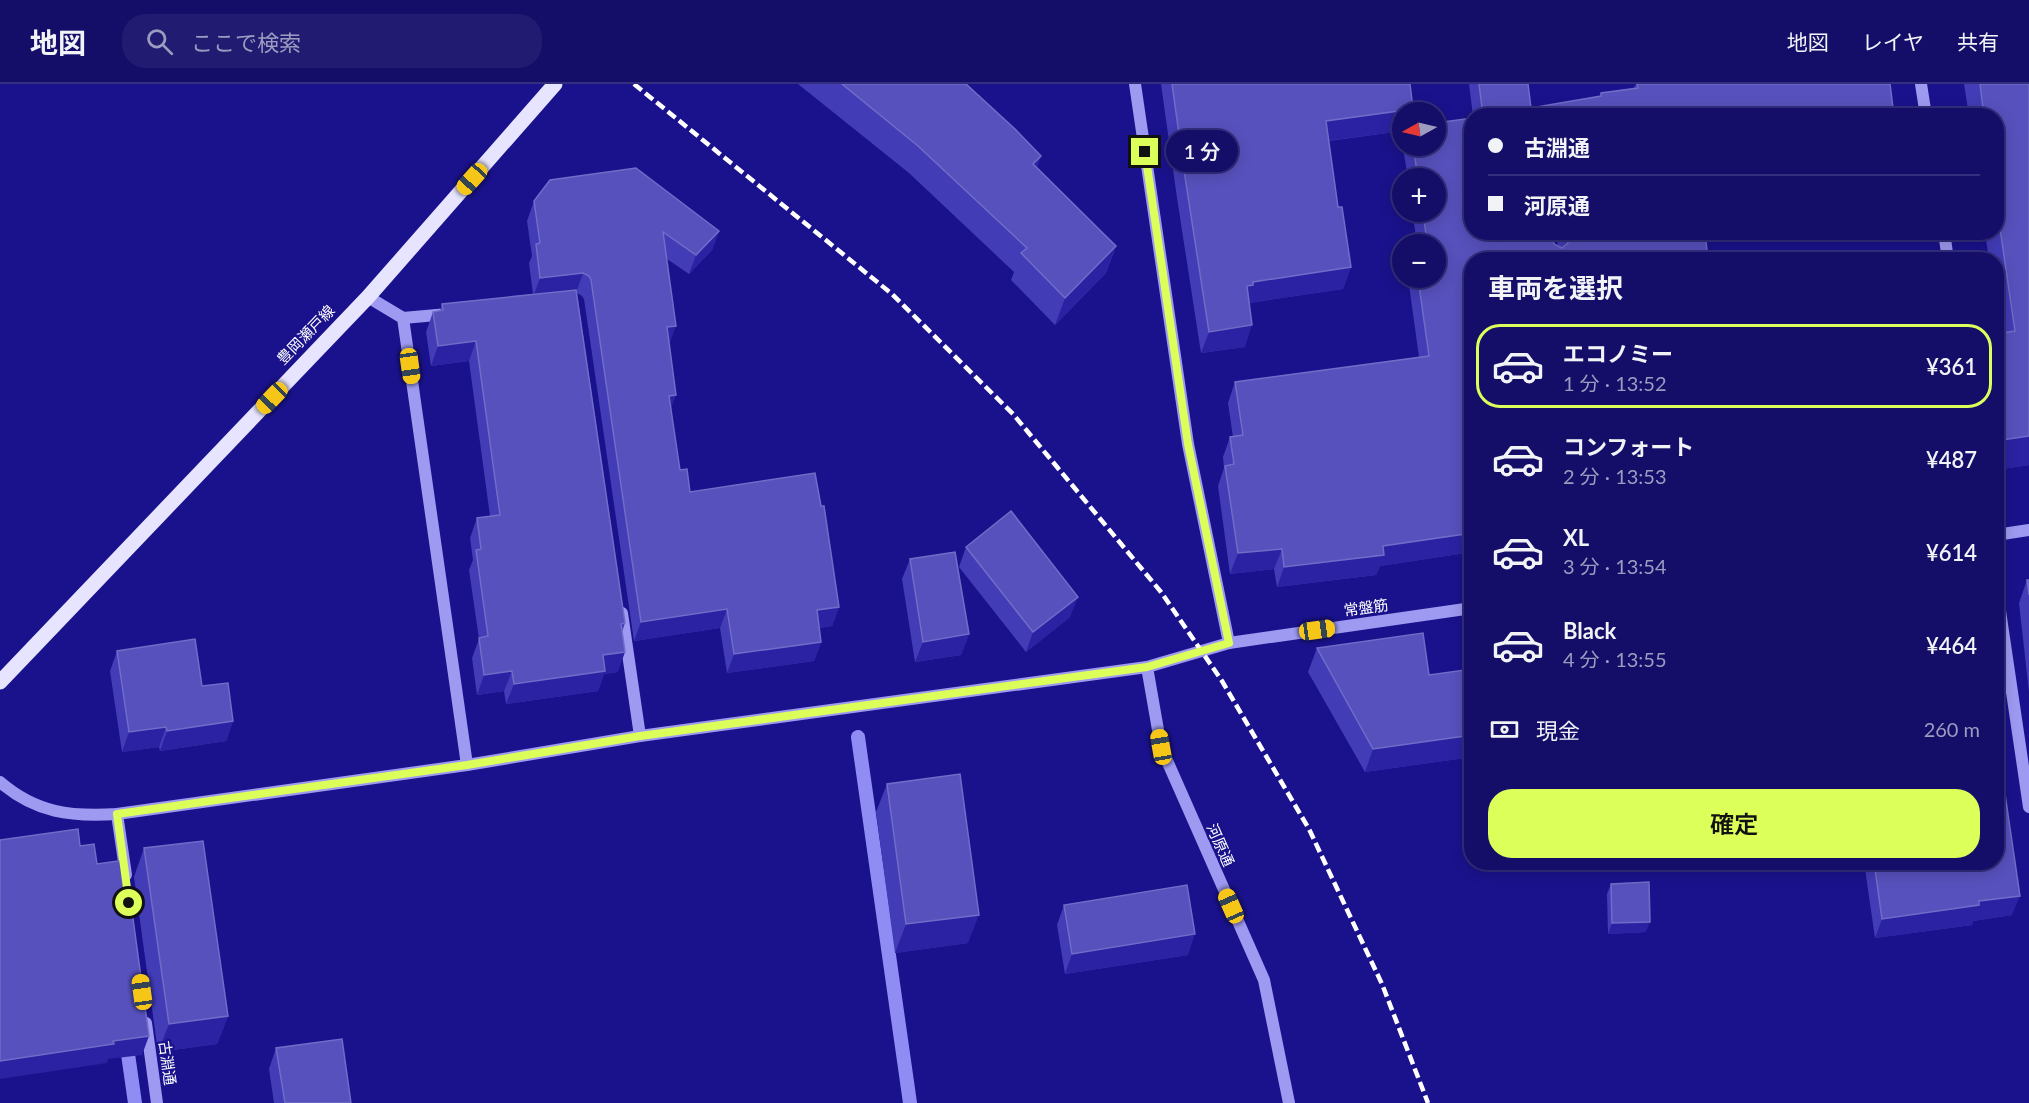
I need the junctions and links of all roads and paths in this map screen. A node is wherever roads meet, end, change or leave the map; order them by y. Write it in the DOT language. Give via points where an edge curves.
graph roads {
  1 [pos="555,84"];
  2 [pos="1135,84"];
  3 [pos="1922,84"];
  4 [pos="1925,108"];
  5 [pos="368,297"];
  6 [pos="461,313"];
  7 [pos="403,318"];
  8 [pos="2029,530"];
  9 [pos="2004,534"];
  10 [pos="620,595"];
  11 [pos="1464,609"];
  12 [pos="2004,638"];
  13 [pos="1229,643"];
  14 [pos="1147,667"];
  15 [pos="0,682"];
  16 [pos="640,736"];
  17 [pos="467,765"];
  18 [pos="0,782"];
  19 [pos="2029,807"];
  20 [pos="117,814"];
  21 [pos="127,883"];
  22 [pos="144,1011"];
  23 [pos="157,1103"];
  24 [pos="1289,1103"];
  1 -- 5 [label="main road, 豊岡瀬戸線"];
  2 -- 13 [label="street" via="1188,444"];
  3 -- 4 [label="street"];
  5 -- 7 [label="street"];
  5 -- 15 [label="main road, 豊岡瀬戸線"];
  6 -- 7 [label="street"];
  7 -- 17 [label="street"];
  8 -- 9 [label="street"];
  10 -- 16 [label="street"];
  11 -- 13 [label="street, 常盤筋"];
  12 -- 19 [label="street"];
  13 -- 14 [label="street, 常盤筋"];
  14 -- 16 [label="street, 常盤筋"];
  14 -- 24 [label="street, 河原通" via="1161,747 1264,980"];
  16 -- 17 [label="street, 常盤筋"];
  17 -- 20 [label="street, 常盤筋"];
  18 -- 20 [label="street, 常盤筋" via="37,806 62,813"];
  20 -- 21 [label="street"];
  22 -- 23 [label="street, 古淵通"];
}
